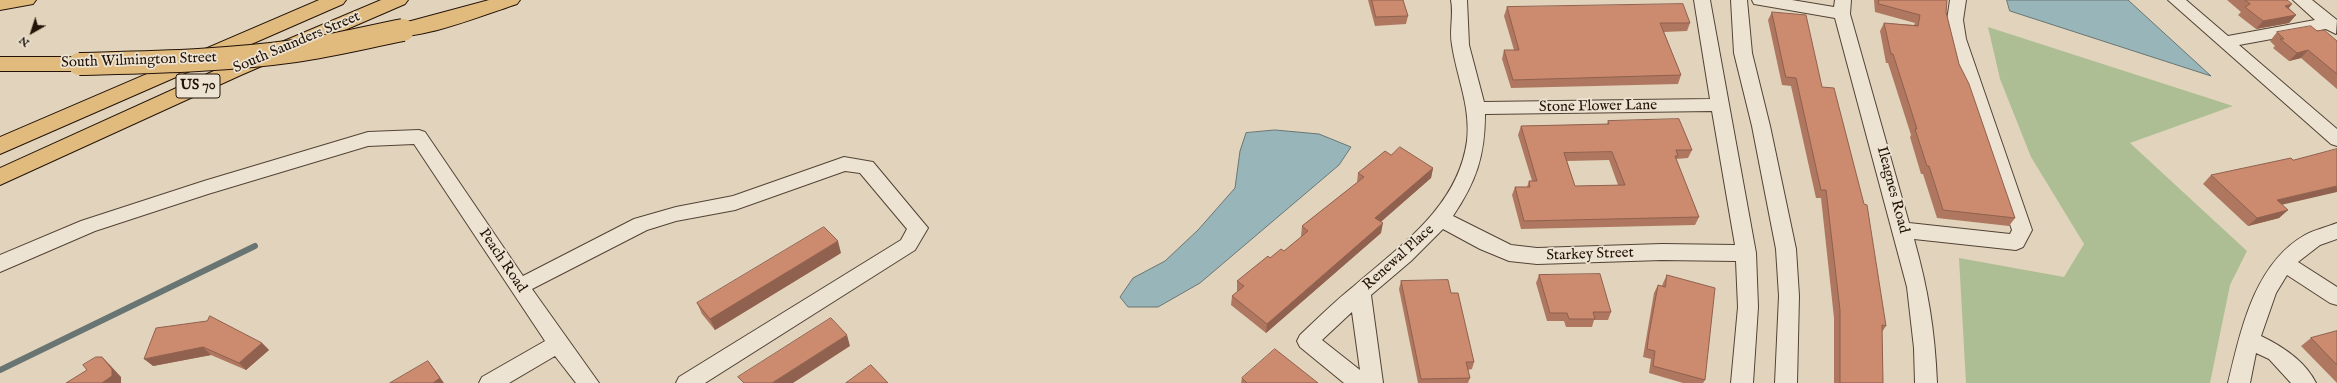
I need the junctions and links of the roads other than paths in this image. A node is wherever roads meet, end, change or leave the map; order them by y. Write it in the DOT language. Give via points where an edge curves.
graph roads {
  1 [pos="26,0"];
  2 [pos="336,0"];
  3 [pos="398,0"];
  4 [pos="510,0"];
  5 [pos="1459,0"];
  6 [pos="1702,0"];
  7 [pos="1739,0"];
  8 [pos="1760,0"];
  9 [pos="1958,0"];
  10 [pos="2176,0"];
  11 [pos="2301,0"];
  12 [pos="0,4"];
  13 [pos="1842,7"];
  14 [pos="2335,27"];
  15 [pos="2224,42"];
  16 [pos="0,64"];
  17 [pos="1720,105"];
  18 [pos="1476,108"];
  19 [pos="2337,139"];
  20 [pos="0,146"];
  21 [pos="0,177"];
  22 [pos="1442,219"];
  23 [pos="1903,230"];
  24 [pos="2334,234"];
  25 [pos="1746,253"];
  26 [pos="2284,263"];
  27 [pos="0,264"];
  28 [pos="519,287"];
  29 [pos="1360,292"];
  30 [pos="2337,297"];
  31 [pos="2249,340"];
  32 [pos="558,344"];
  33 [pos="490,383"];
  34 [pos="588,383"];
  35 [pos="687,383"];
  36 [pos="1360,383"];
  37 [pos="1372,383"];
  38 [pos="1742,383"];
  39 [pos="1786,383"];
  40 [pos="1926,383"];
  41 [pos="2239,383"];
  42 [pos="2305,383"];
  1 -- 12 [label="main road"];
  2 -- 20 [label="main road, South Saunders Street / US 70"];
  3 -- 21 [label="main road, South Saunders Street / US 70" via="234,70"];
  4 -- 16 [label="main road, South Wilmington Street, bridge" via="435,23 336,44 263,55 173,61"];
  5 -- 18 [label="street, Renewal Place" via="1462,20 1459,42"];
  6 -- 17 [label="street"];
  7 -- 39 [label="street" via="1743,52 1786,249 1789,296"];
  8 -- 13 [label="street"];
  9 -- 23 [label="street" via="1955,20 1957,39 2022,230 2016,242"];
  10 -- 15 [label="street"];
  11 -- 14 [label="street"];
  13 -- 23 [label="street, Ileagnes Road"];
  14 -- 15 [label="street"];
  15 -- 19 [label="street"];
  17 -- 18 [label="street, Stone Flower Lane"];
  17 -- 25 [label="street"];
  18 -- 22 [label="street, Renewal Place" via="1476,140 1469,172"];
  22 -- 25 [label="street, Starkey Street" via="1509,253 1537,256 1662,252"];
  22 -- 29 [label="street, Renewal Place" via="1417,245"];
  23 -- 40 [label="street, Ileagnes Road" via="1917,286 1925,348"];
  24 -- 26 [label="street" via="2305,244"];
  25 -- 38 [label="street" via="1748,307"];
  26 -- 30 [label="street"];
  26 -- 31 [label="street" via="2265,291"];
  27 -- 28 [label="street, Peach Road" via="88,226 241,177 368,139 419,137"];
  28 -- 32 [label="street, Peach Road"];
  28 -- 35 [label="street" via="641,224 676,214 735,203 844,164 866,167 918,228 908,245"];
  29 -- 36 [label="street" via="1307,341"];
  29 -- 37 [label="street, Renewal Place"];
  31 -- 41 [label="street"];
  31 -- 42 [label="street" via="2276,353"];
  32 -- 33 [label="street"];
  32 -- 34 [label="street, Peach Road"];
}
